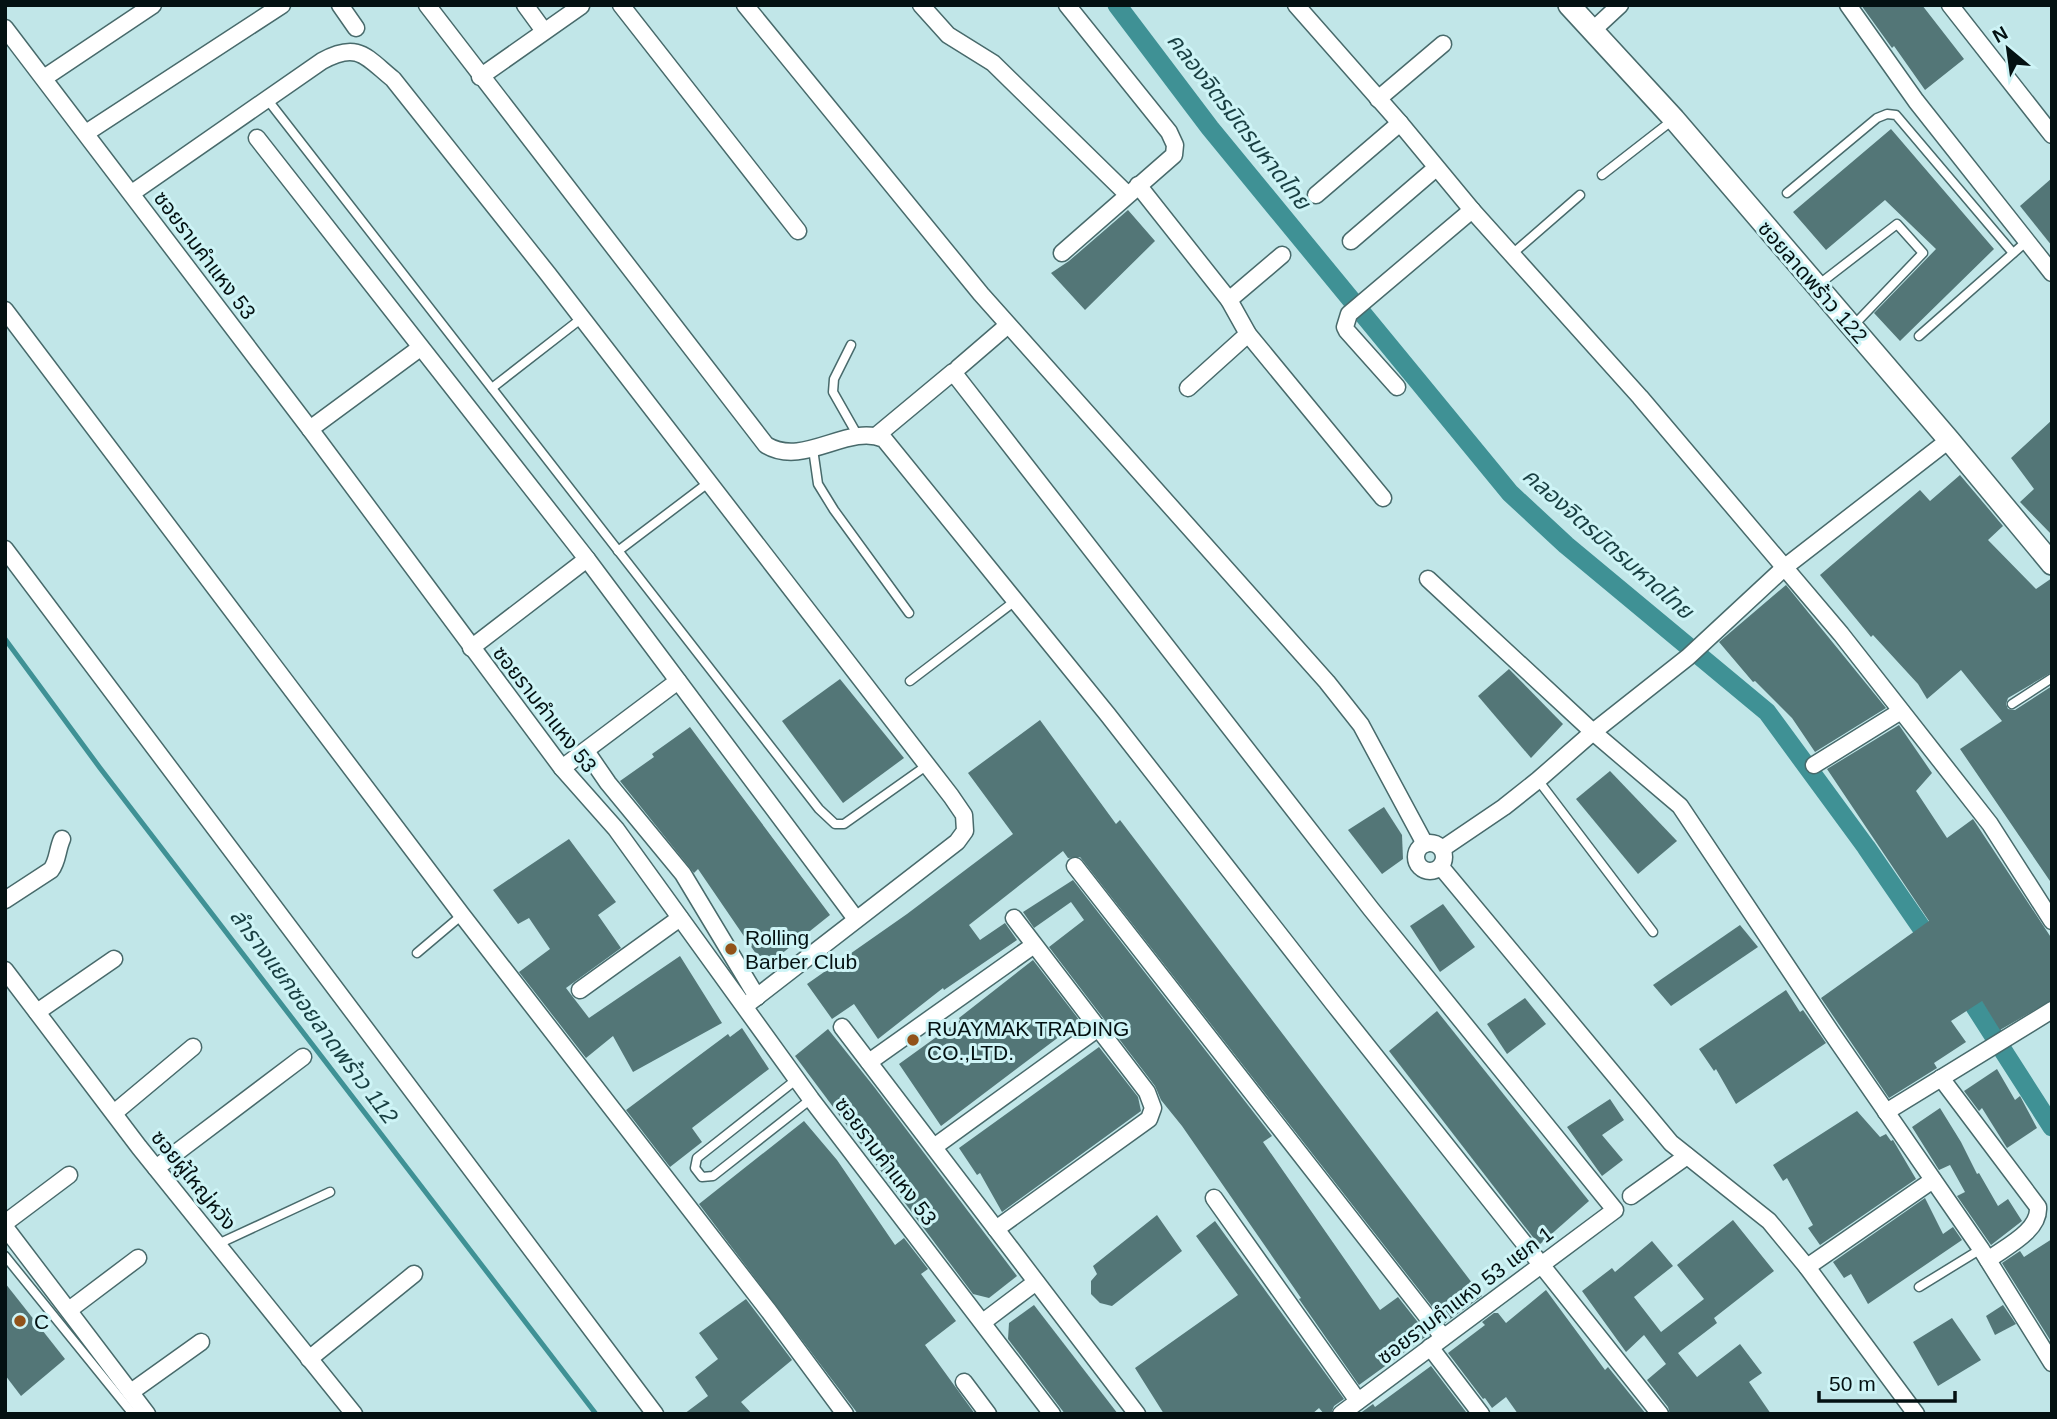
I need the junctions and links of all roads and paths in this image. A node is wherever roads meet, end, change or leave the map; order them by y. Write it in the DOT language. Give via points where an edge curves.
graph roads {
  1 [pos="153,5"];
  2 [pos="282,5"];
  3 [pos="340,5"];
  4 [pos="427,5"];
  5 [pos="525,5"];
  6 [pos="621,5"];
  7 [pos="745,5"];
  8 [pos="921,5"];
  9 [pos="1067,5"];
  10 [pos="1296,5"];
  11 [pos="1569,5"];
  12 [pos="1620,5"];
  13 [pos="1848,5"];
  14 [pos="1950,5"];
  15 [pos="581,6"];
  16 [pos="5,28"];
  17 [pos="356,28"];
  18 [pos="544,31"];
  19 [pos="1592,31"];
  20 [pos="1443,44"];
  21 [pos="480,76"];
  22 [pos="44,78"];
  23 [pos="267,99"];
  24 [pos="1378,99"];
  25 [pos="1674,119"];
  26 [pos="1400,123"];
  27 [pos="86,133"];
  28 [pos="2052,135"];
  29 [pos="257,138"];
  30 [pos="1436,168"];
  31 [pos="1602,174"];
  32 [pos="1133,190"];
  33 [pos="132,193"];
  34 [pos="1787,193"];
  35 [pos="1316,194"];
  36 [pos="1580,195"];
  37 [pos="1472,210"];
  38 [pos="798,231"];
  39 [pos="1351,241"];
  40 [pos="2026,241"];
  41 [pos="1062,253"];
  42 [pos="2013,253"];
  43 [pos="1282,255"];
  44 [pos="1511,255"];
  45 [pos="2052,273"];
  46 [pos="1816,287"];
  47 [pos="1229,300"];
  48 [pos="5,310"];
  49 [pos="582,318"];
  50 [pos="1008,325"];
  51 [pos="1851,328"];
  52 [pos="1248,334"];
  53 [pos="1919,336"];
  54 [pos="851,345"];
  55 [pos="420,348"];
  56 [pos="958,368"];
  57 [pos="1397,387"];
  58 [pos="492,388"];
  59 [pos="1188,388"];
  60 [pos="310,429"];
  61 [pos="858,436"];
  62 [pos="876,436"];
  63 [pos="1949,440"];
  64 [pos="813,449"];
  65 [pos="708,483"];
  66 [pos="1383,498"];
  67 [pos="5,549"];
  68 [pos="618,551"];
  69 [pos="587,559"];
  70 [pos="2052,564"];
  71 [pos="1785,566"];
  72 [pos="1428,579"];
  73 [pos="1015,601"];
  74 [pos="909,613"];
  75 [pos="471,648"];
  76 [pos="2052,678"];
  77 [pos="678,681"];
  78 [pos="910,681"];
  79 [pos="2012,704"];
  80 [pos="1901,711"];
  81 [pos="1593,732"];
  82 [pos="586,751"];
  83 [pos="1814,765"];
  84 [pos="926,766"];
  85 [pos="562,768"];
  86 [pos="1538,780"];
  87 [pos="62,839"];
  88 [pos="1425,844"];
  89 [pos="1442,849"];
  90 [pos="1075,866"];
  91 [pos="1441,867"];
  92 [pos="5,900"];
  93 [pos="462,915"];
  94 [pos="680,918"];
  95 [pos="1014,918"];
  96 [pos="856,919"];
  97 [pos="2052,921"];
  98 [pos="1653,932"];
  99 [pos="1034,945"];
  100 [pos="417,953"];
  101 [pos="114,959"];
  102 [pos="5,970"];
  103 [pos="580,990"];
  104 [pos="751,1002"];
  105 [pos="2052,1010"];
  106 [pos="37,1012"];
  107 [pos="842,1027"];
  108 [pos="1097,1029"];
  109 [pos="193,1047"];
  110 [pos="303,1057"];
  111 [pos="869,1062"];
  112 [pos="1941,1078"];
  113 [pos="797,1079"];
  114 [pos="811,1099"];
  115 [pos="1886,1112"];
  116 [pos="114,1113"];
  117 [pos="934,1147"];
  118 [pos="1687,1156"];
  119 [pos="156,1167"];
  120 [pos="69,1175"];
  121 [pos="1933,1180"];
  122 [pos="330,1192"];
  123 [pos="1630,1196"];
  124 [pos="1214,1198"];
  125 [pos="5,1225"];
  126 [pos="996,1229"];
  127 [pos="218,1244"];
  128 [pos="1984,1254"];
  129 [pos="5,1256"];
  130 [pos="138,1258"];
  131 [pos="1542,1263"];
  132 [pos="1807,1267"];
  133 [pos="414,1274"];
  134 [pos="1036,1282"];
  135 [pos="1919,1287"];
  136 [pos="69,1311"];
  137 [pos="983,1322"];
  138 [pos="201,1342"];
  139 [pos="1437,1342"];
  140 [pos="309,1359"];
  141 [pos="2052,1363"];
  142 [pos="964,1382"];
  143 [pos="131,1392"];
  144 [pos="1358,1401"];
  145 [pos="135,1413"];
  146 [pos="354,1414"];
  147 [pos="655,1414"];
  148 [pos="845,1414"];
  149 [pos="988,1414"];
  150 [pos="1052,1414"];
  151 [pos="1137,1414"];
  152 [pos="1340,1414"];
  153 [pos="1481,1414"];
  154 [pos="1660,1414"];
  155 [pos="1916,1414"];
  1 -- 22 [label="street"];
  2 -- 27 [label="street"];
  3 -- 17 [label="street"];
  4 -- 21 [label="street"];
  5 -- 18 [label="street"];
  6 -- 38 [label="street"];
  7 -- 50 [label="street"];
  8 -- 32 [label="street" via="948,35 993,63"];
  9 -- 32 [label="street" via="1175,145 1174,155"];
  10 -- 24 [label="street"];
  11 -- 19 [label="street, ซอยลาดพร้าว 122"];
  12 -- 19 [label="street"];
  13 -- 40 [label="street" via="1916,101"];
  14 -- 28 [label="street"];
  15 -- 18 [label="street"];
  16 -- 22 [label="street, ซอยรามคำแหง 53"];
  18 -- 21 [label="street"];
  19 -- 25 [label="street, ซอยลาดพร้าว 122"];
  20 -- 24 [label="street"];
  21 -- 64 [label="street" via="766,445 777,452"];
  22 -- 27 [label="street, ซอยรามคำแหง 53"];
  23 -- 33 [label="street"];
  23 -- 49 [label="street" via="332,56 346,51 362,53 393,79"];
  23 -- 58 [label="lane"];
  24 -- 26 [label="street"];
  25 -- 31 [label="lane"];
  25 -- 46 [label="street, ซอยลาดพร้าว 122"];
  26 -- 30 [label="street"];
  26 -- 35 [label="street"];
  27 -- 33 [label="street, ซอยรามคำแหง 53"];
  29 -- 55 [label="street"];
  30 -- 37 [label="street"];
  30 -- 39 [label="street"];
  32 -- 41 [label="street"];
  32 -- 47 [label="street"];
  33 -- 60 [label="street, ซอยรามคำแหง 53"];
  34 -- 42 [label="lane" via="1877,118 1896,116"];
  36 -- 44 [label="lane"];
  37 -- 44 [label="street"];
  37 -- 57 [label="street" via="1349,314 1346,331"];
  40 -- 42 [label="lane"];
  40 -- 45 [label="street"];
  42 -- 53 [label="lane"];
  43 -- 47 [label="street"];
  44 -- 71 [label="street"];
  46 -- 51 [label="street, ซอยลาดพร้าว 122"];
  46 -- 51 [label="lane" via="1897,224 1923,253"];
  47 -- 52 [label="street"];
  48 -- 93 [label="street"];
  49 -- 58 [label="lane"];
  49 -- 65 [label="street"];
  50 -- 56 [label="street"];
  50 -- 88 [label="street" via="1327,682 1360,725"];
  51 -- 63 [label="street, ซอยลาดพร้าว 122"];
  52 -- 59 [label="street"];
  52 -- 66 [label="street"];
  54 -- 61 [label="lane" via="834,379 834,392"];
  55 -- 60 [label="street"];
  55 -- 69 [label="street"];
  58 -- 68 [label="lane"];
  60 -- 75 [label="street, ซอยรามคำแหง 53"];
  61 -- 62 [label="street"];
  61 -- 64 [label="street"];
  62 -- 73 [label="street" via="884,439"];
  62 -- 131 [label="street, ซอยรามคำแหง 53 แยก 1" via="953,373 1371,909 1615,1210"];
  63 -- 70 [label="street, ซอยลาดพร้าว 122"];
  63 -- 71 [label="street"];
  64 -- 74 [label="lane" via="818,484"];
  65 -- 68 [label="lane"];
  65 -- 84 [label="street"];
  67 -- 147 [label="street"];
  68 -- 84 [label="lane" via="835,824 856,818"];
  69 -- 75 [label="street"];
  69 -- 77 [label="street"];
  71 -- 80 [label="street"];
  71 -- 81 [label="street" via="1688,656"];
  72 -- 81 [label="street"];
  73 -- 78 [label="lane"];
  73 -- 131 [label="street"];
  75 -- 85 [label="street, ซอยรามคำแหง 53"];
  76 -- 79 [label="lane"];
  77 -- 82 [label="street"];
  77 -- 96 [label="street"];
  80 -- 83 [label="street"];
  80 -- 97 [label="street" via="1990,824"];
  81 -- 86 [label="street"];
  81 -- 115 [label="street" via="1680,806"];
  82 -- 85 [label="street"];
  82 -- 104 [label="street" via="684,874"];
  84 -- 96 [label="street" via="964,815 965,831 957,842"];
  85 -- 94 [label="street, ซอยรามคำแหง 53" via="616,829"];
  86 -- 89 [label="street"];
  86 -- 98 [label="lane"];
  87 -- 92 [label="street" via="51,870"];
  88 -- 89 [label="street"];
  88 -- 91 [label="street" via="1416,854 1418,866 1429,872"];
  89 -- 91 [label="street"];
  90 -- 139 [label="street"];
  91 -- 118 [label="street" via="1611,1073"];
  93 -- 100 [label="lane"];
  93 -- 148 [label="street"];
  94 -- 103 [label="street"];
  94 -- 104 [label="street, ซอยรามคำแหง 53"];
  95 -- 99 [label="street"];
  96 -- 104 [label="street"];
  99 -- 108 [label="street"];
  99 -- 111 [label="street"];
  101 -- 106 [label="street"];
  102 -- 106 [label="street, ซอยผู้ใหญ่หวัง"];
  104 -- 113 [label="street, ซอยรามคำแหง 53"];
  105 -- 112 [label="street"];
  106 -- 116 [label="street, ซอยผู้ใหญ่หวัง"];
  107 -- 111 [label="street"];
  108 -- 117 [label="street"];
  108 -- 126 [label="street" via="1147,1092 1153,1108 1149,1119"];
  109 -- 116 [label="street"];
  110 -- 119 [label="street"];
  111 -- 117 [label="street"];
  112 -- 115 [label="street"];
  112 -- 128 [label="street" via="2038,1206 2036,1220 2022,1236"];
  113 -- 114 [label="street, ซอยรามคำแหง 53"];
  113 -- 114 [label="lane" via="697,1158 695,1168 702,1177 713,1176"];
  114 -- 137 [label="street, ซอยรามคำแหง 53"];
  115 -- 121 [label="street"];
  116 -- 119 [label="street, ซอยผู้ใหญ่หวัง"];
  117 -- 126 [label="street"];
  118 -- 123 [label="street"];
  118 -- 132 [label="street" via="1769,1221"];
  119 -- 127 [label="street, ซอยผู้ใหญ่หวัง"];
  120 -- 125 [label="street"];
  121 -- 128 [label="street"];
  121 -- 132 [label="street"];
  122 -- 127 [label="lane"];
  124 -- 144 [label="street"];
  125 -- 136 [label="street"];
  126 -- 134 [label="street"];
  127 -- 140 [label="street, ซอยผู้ใหญ่หวัง"];
  128 -- 135 [label="lane"];
  128 -- 141 [label="street"];
  129 -- 145 [label="lane"];
  130 -- 136 [label="street"];
  131 -- 139 [label="street, ซอยรามคำแหง 53 แยก 1"];
  131 -- 154 [label="street"];
  132 -- 155 [label="street"];
  133 -- 140 [label="street"];
  134 -- 137 [label="street"];
  134 -- 151 [label="street"];
  136 -- 143 [label="street"];
  137 -- 150 [label="street, ซอยรามคำแหง 53"];
  138 -- 143 [label="street"];
  139 -- 144 [label="street, ซอยรามคำแหง 53 แยก 1"];
  139 -- 153 [label="street"];
  140 -- 146 [label="street, ซอยผู้ใหญ่หวัง"];
  142 -- 149 [label="street"];
  143 -- 145 [label="street"];
  144 -- 152 [label="street, ซอยรามคำแหง 53 แยก 1"];
}
